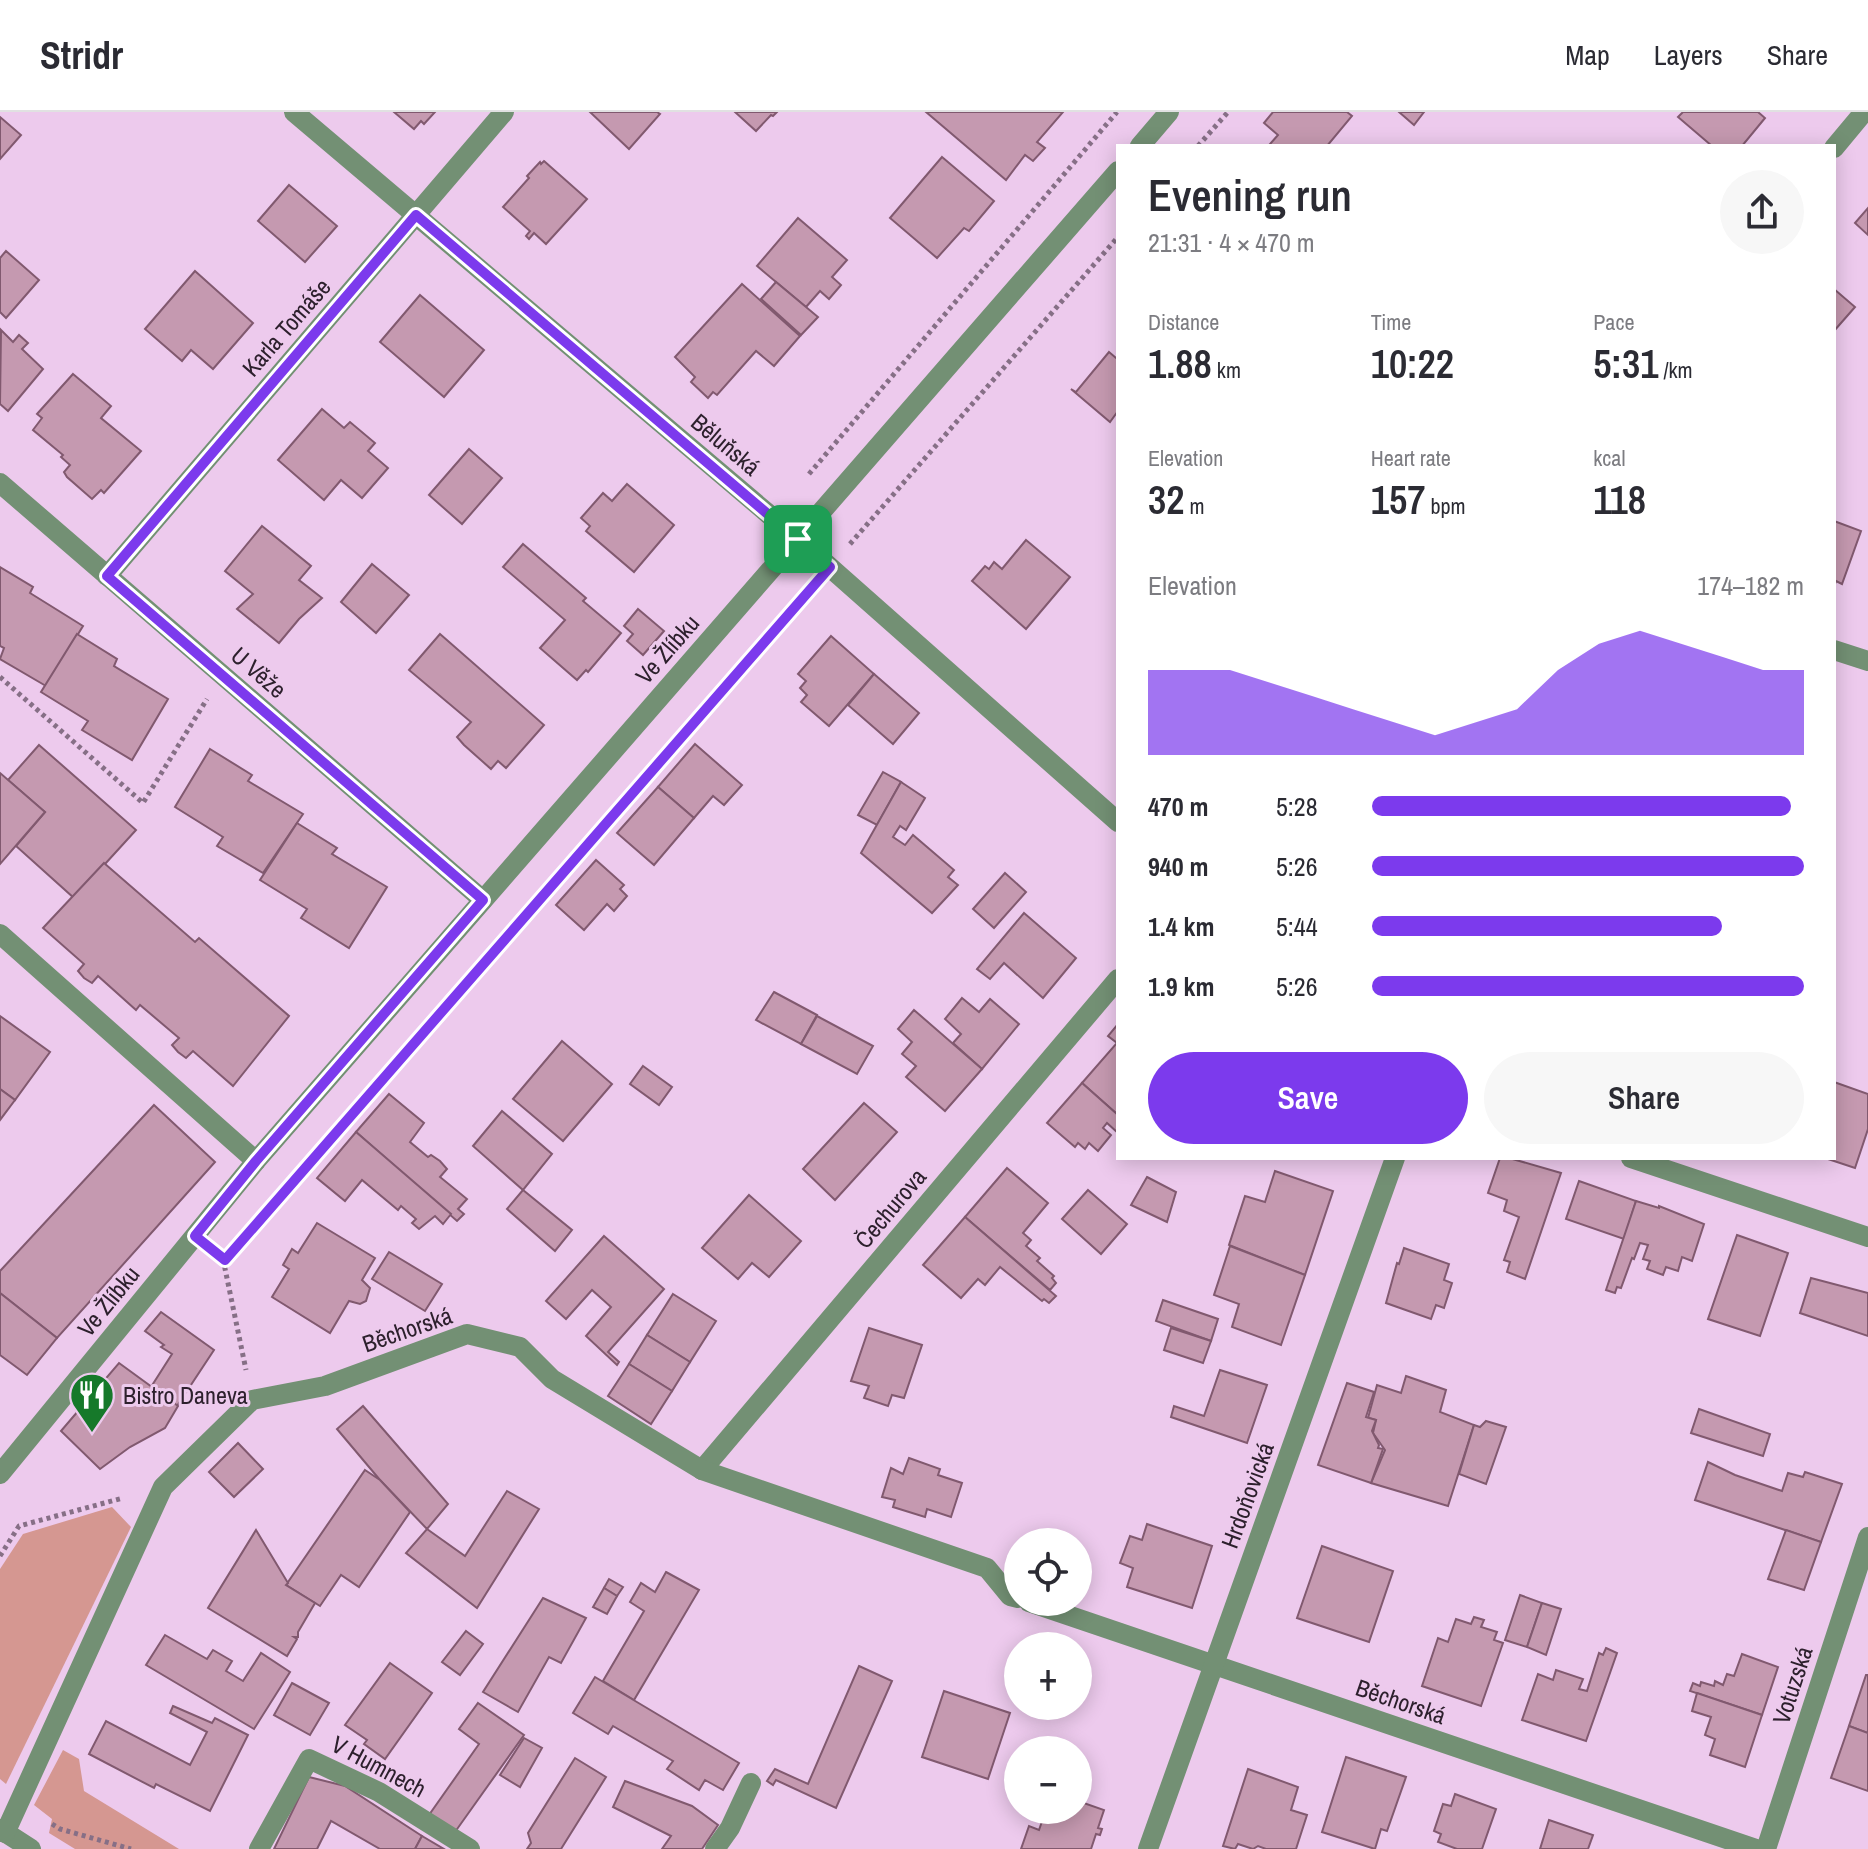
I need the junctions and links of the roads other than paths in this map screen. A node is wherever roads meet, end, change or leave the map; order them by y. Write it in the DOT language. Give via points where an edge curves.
graph roads {
  1 [pos="294,112"];
  2 [pos="504,112"];
  3 [pos="1169,112"];
  4 [pos="1864,112"];
  5 [pos="1142,144"];
  6 [pos="1836,146"];
  7 [pos="1116,173"];
  8 [pos="416,215"];
  9 [pos="0,483"];
  10 [pos="798,539"];
  11 [pos="107,576"];
  12 [pos="1836,651"];
  13 [pos="1868,661"];
  14 [pos="1116,820"];
  15 [pos="483,900"];
  16 [pos="0,934"];
  17 [pos="1116,981"];
  18 [pos="1394,1160"];
  19 [pos="1637,1160"];
  20 [pos="256,1161"];
  21 [pos="1868,1237"];
  22 [pos="702,1470"];
  23 [pos="0,1474"];
  24 [pos="1868,1537"];
  25 [pos="1004,1589"];
  26 [pos="1071,1616"];
  27 [pos="1214,1664"];
  28 [pos="751,1783"];
  29 [pos="3,1831"];
  30 [pos="31,1849"];
  31 [pos="259,1849"];
  32 [pos="470,1849"];
  33 [pos="715,1849"];
  34 [pos="1148,1849"];
  35 [pos="1756,1849"];
  36 [pos="1766,1849"];
  1 -- 8 [label="street, Běluňská"];
  2 -- 8 [label="street, Karla Tomáše"];
  3 -- 5 [label="street"];
  4 -- 6 [label="street"];
  7 -- 10 [label="street, Ve Žlíbku"];
  8 -- 10 [label="street, Běluňská"];
  8 -- 11 [label="street, Karla Tomáše"];
  9 -- 11 [label="street, U Věže"];
  10 -- 14 [label="street, Běluňská"];
  10 -- 15 [label="street, Ve Žlíbku"];
  11 -- 15 [label="street, U Věže"];
  12 -- 13 [label="street"];
  15 -- 20 [label="street, Ve Žlíbku"];
  16 -- 20 [label="street"];
  17 -- 22 [label="street, Čechurova"];
  18 -- 27 [label="street, Hrdoňovická"];
  19 -- 21 [label="street"];
  20 -- 23 [label="street, Ve Žlíbku"];
  22 -- 25 [label="street, Běchorská" via="987,1568"];
  22 -- 29 [label="street, Běchorská" via="552,1379 520,1347 467,1334 325,1386 252,1400 163,1487"];
  24 -- 36 [label="street, Votuzská"];
  26 -- 27 [label="street, Běchorská"];
  27 -- 34 [label="street, Hrdoňovická"];
  27 -- 35 [label="street, Běchorská"];
  28 -- 33 [label="street"];
  29 -- 30 [label="street"];
  31 -- 32 [label="street, V Humnech" via="309,1759 379,1792"];
}
